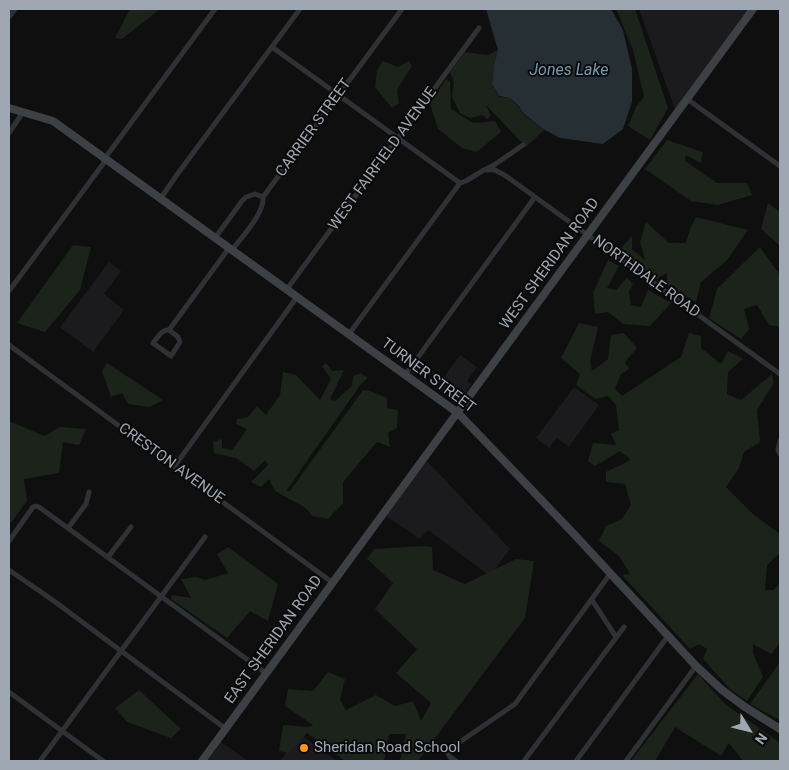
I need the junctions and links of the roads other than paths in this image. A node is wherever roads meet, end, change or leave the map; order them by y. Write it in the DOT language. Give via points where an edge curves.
graph roads {
  1 [pos="15,9"];
  2 [pos="215,9"];
  3 [pos="300,9"];
  4 [pos="402,9"];
  5 [pos="753,9"];
  6 [pos="9,17"];
  7 [pos="479,28"];
  8 [pos="272,47"];
  9 [pos="338,95"];
  10 [pos="687,99"];
  11 [pos="9,108"];
  12 [pos="23,112"];
  13 [pos="9,133"];
  14 [pos="398,139"];
  15 [pos="523,145"];
  16 [pos="105,158"];
  17 [pos="780,166"];
  18 [pos="484,170"];
  19 [pos="460,183"];
  20 [pos="262,197"];
  21 [pos="535,197"];
  22 [pos="161,198"];
  23 [pos="588,235"];
  24 [pos="215,238"];
  25 [pos="230,249"];
  26 [pos="287,289"];
  27 [pos="9,291"];
  28 [pos="297,297"];
  29 [pos="169,330"];
  30 [pos="349,334"];
  31 [pos="9,345"];
  32 [pos="780,374"];
  33 [pos="405,375"];
  34 [pos="458,413"];
  35 [pos="780,442"];
  36 [pos="779,452"];
  37 [pos="174,467"];
  38 [pos="89,492"];
  39 [pos="131,527"];
  40 [pos="68,528"];
  41 [pos="368,535"];
  42 [pos="205,538"];
  43 [pos="9,541"];
  44 [pos="108,557"];
  45 [pos="9,570"];
  46 [pos="610,574"];
  47 [pos="333,583"];
  48 [pos="161,596"];
  49 [pos="592,600"];
  50 [pos="624,627"];
  51 [pos="668,636"];
  52 [pos="616,637"];
  53 [pos="120,652"];
  54 [pos="696,666"];
  55 [pos="267,674"];
  56 [pos="9,692"];
  57 [pos="780,728"];
  58 [pos="226,729"];
  59 [pos="62,731"];
  60 [pos="40,761"];
  61 [pos="103,761"];
  62 [pos="202,761"];
  63 [pos="456,761"];
  64 [pos="524,761"];
  65 [pos="576,761"];
  66 [pos="626,761"];
  1 -- 6 [label="street"];
  2 -- 16 [label="street"];
  3 -- 8 [label="street"];
  4 -- 9 [label="street, CARRIER STREET"];
  5 -- 10 [label="street, WEST SHERIDAN ROAD"];
  7 -- 14 [label="street, WEST FAIRFIELD AVENUE"];
  8 -- 9 [label="street"];
  8 -- 22 [label="street"];
  9 -- 14 [label="street"];
  9 -- 20 [label="street, CARRIER STREET"];
  10 -- 17 [label="street"];
  10 -- 23 [label="street, WEST SHERIDAN ROAD"];
  11 -- 12 [label="street, TURNER STREET"];
  12 -- 13 [label="street"];
  12 -- 16 [label="street, TURNER STREET" via="53,121"];
  14 -- 19 [label="street"];
  14 -- 26 [label="street, WEST FAIRFIELD AVENUE"];
  15 -- 18 [label="street"];
  16 -- 22 [label="street, TURNER STREET"];
  16 -- 27 [label="street"];
  18 -- 19 [label="street"];
  18 -- 21 [label="street, NORTHDALE ROAD" via="500,172"];
  19 -- 30 [label="street"];
  20 -- 24 [label="street" via="255,194 246,197"];
  20 -- 25 [label="street, CARRIER STREET" via="258,214"];
  21 -- 23 [label="street, NORTHDALE ROAD"];
  21 -- 33 [label="street"];
  22 -- 24 [label="street, TURNER STREET"];
  23 -- 32 [label="street, NORTHDALE ROAD"];
  23 -- 34 [label="street, WEST SHERIDAN ROAD"];
  24 -- 25 [label="street, TURNER STREET"];
  25 -- 26 [label="street, TURNER STREET"];
  25 -- 29 [label="street, CARRIER STREET"];
  26 -- 28 [label="street, TURNER STREET"];
  28 -- 30 [label="street, TURNER STREET"];
  28 -- 37 [label="street"];
  29 -- 29 [label="street, CARRIER STREET" via="162,332 153,343 171,356 180,342"];
  30 -- 33 [label="street, TURNER STREET"];
  31 -- 37 [label="street, CRESTON AVENUE"];
  33 -- 34 [label="street, TURNER STREET"];
  34 -- 41 [label="street, WEST SHERIDAN ROAD"];
  34 -- 46 [label="street, TURNER STREET"];
  35 -- 36 [label="street"];
  37 -- 47 [label="street, CRESTON AVENUE"];
  38 -- 40 [label="street" via="86,504"];
  39 -- 44 [label="street"];
  40 -- 43 [label="street" via="36,506"];
  40 -- 44 [label="street"];
  41 -- 47 [label="street, EAST SHERIDAN ROAD"];
  42 -- 48 [label="street"];
  44 -- 48 [label="street"];
  45 -- 53 [label="street"];
  46 -- 49 [label="street"];
  46 -- 51 [label="street, TURNER STREET"];
  47 -- 55 [label="street, EAST SHERIDAN ROAD"];
  48 -- 53 [label="street"];
  48 -- 55 [label="street"];
  49 -- 52 [label="street"];
  49 -- 63 [label="street" via="515,704 454,746 448,754"];
  50 -- 52 [label="street"];
  51 -- 54 [label="street, TURNER STREET"];
  51 -- 65 [label="street"];
  52 -- 64 [label="street"];
  53 -- 58 [label="street"];
  53 -- 59 [label="street"];
  54 -- 57 [label="street, TURNER STREET" via="745,707"];
  54 -- 66 [label="street"];
  55 -- 58 [label="street, EAST SHERIDAN ROAD"];
  56 -- 59 [label="street"];
  58 -- 62 [label="street, EAST SHERIDAN ROAD"];
  59 -- 60 [label="street"];
  59 -- 61 [label="street"];
}
